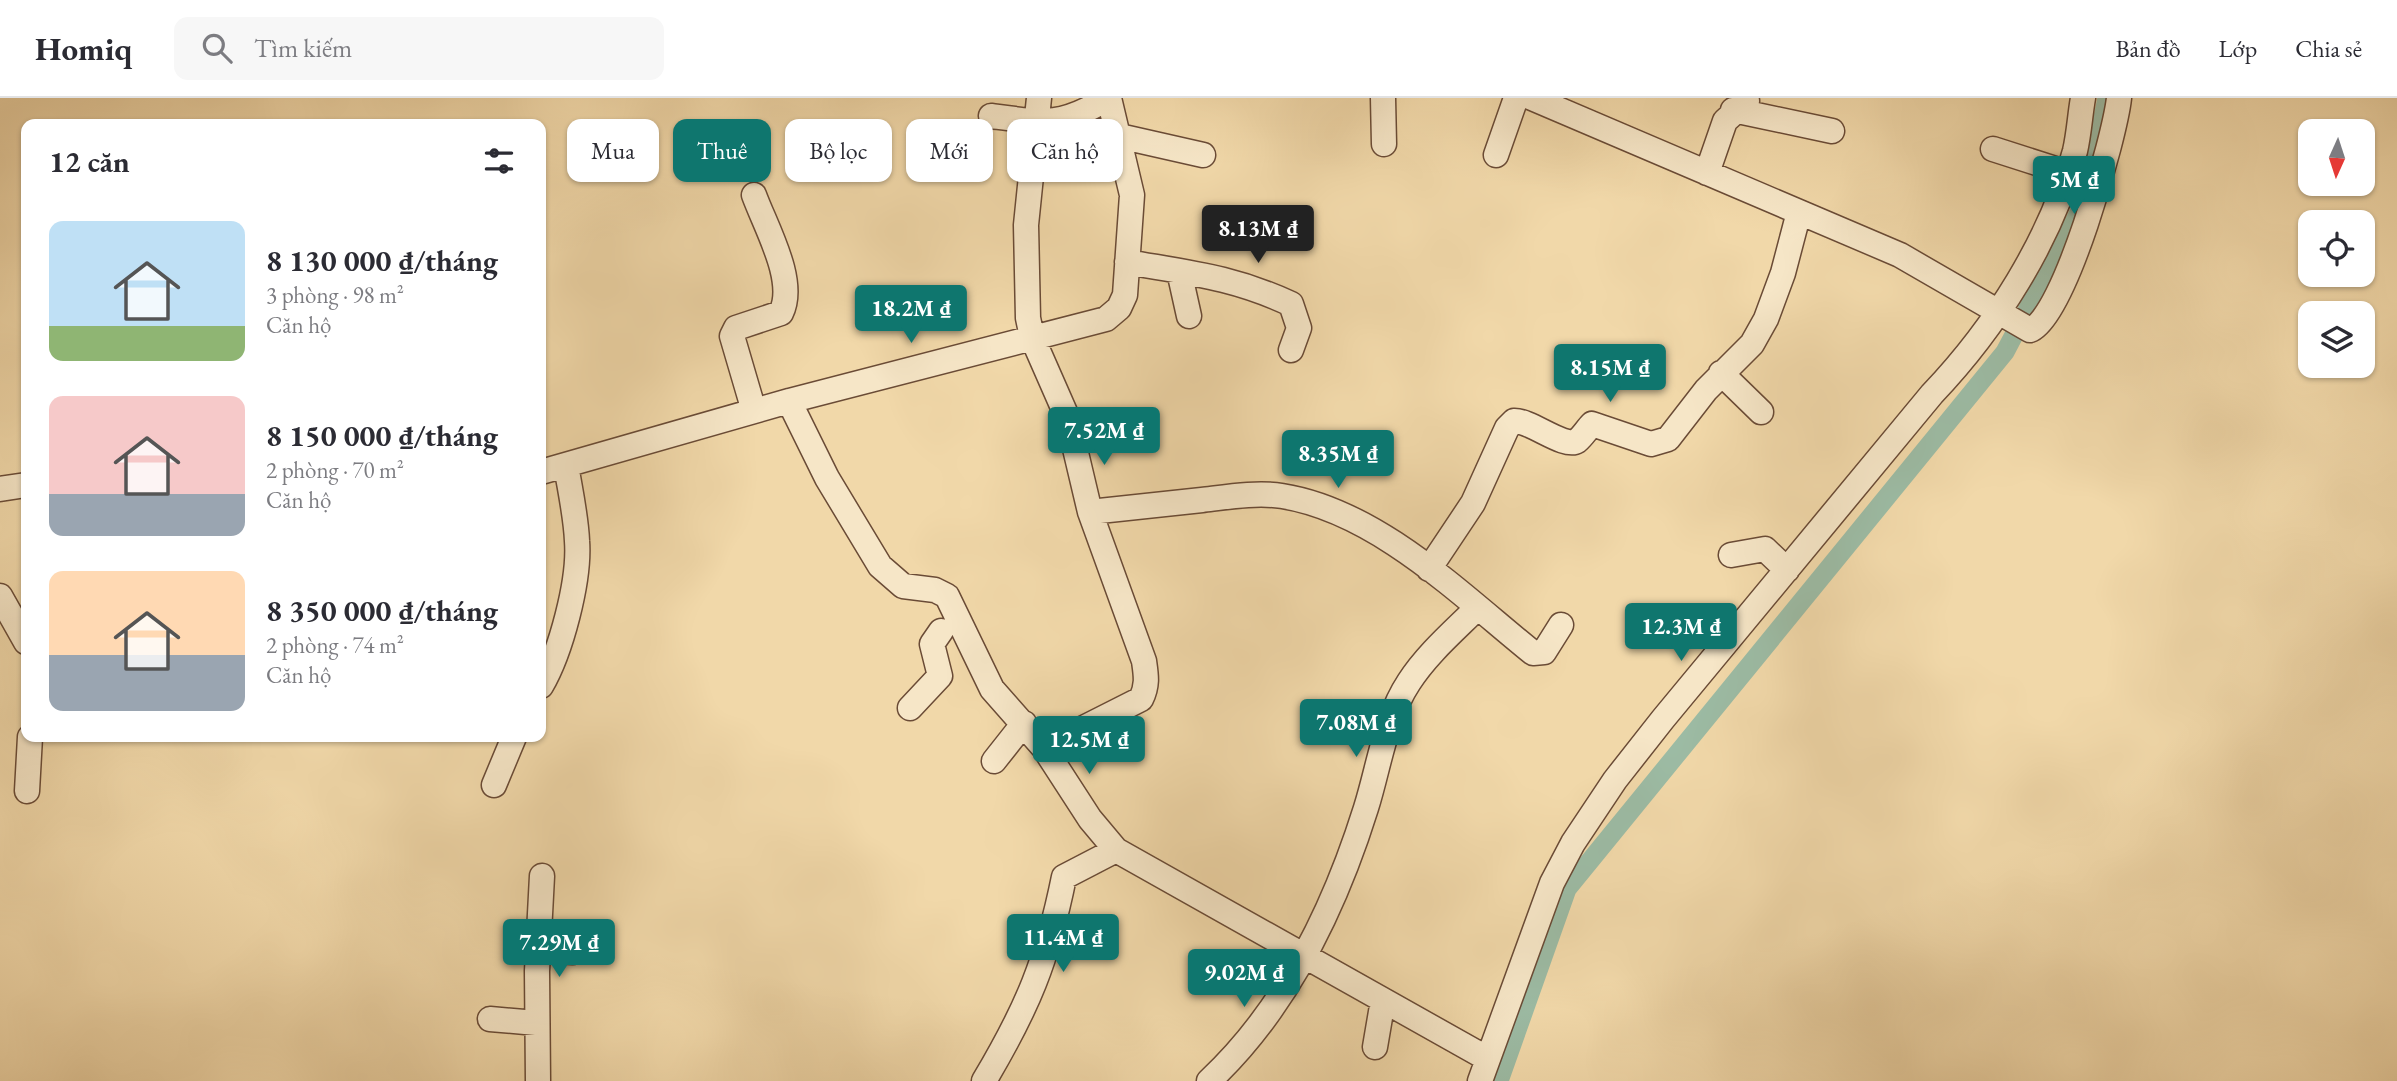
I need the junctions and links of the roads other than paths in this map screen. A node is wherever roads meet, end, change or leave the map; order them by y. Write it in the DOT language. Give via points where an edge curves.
graph roads {
  1 [pos="1109,98"];
  2 [pos="1383,98"];
  3 [pos="1516,98"];
  4 [pos="1532,98"];
  5 [pos="2083,98"];
  6 [pos="2119,98"];
  7 [pos="1742,104"];
  8 [pos="1037,110"];
  9 [pos="991,116"];
  10 [pos="1115,119"];
  11 [pos="1832,131"];
  12 [pos="1123,137"];
  13 [pos="1384,144"];
  14 [pos="1993,149"];
  15 [pos="1123,154"];
  16 [pos="1203,155"];
  17 [pos="1496,155"];
  18 [pos="1707,173"];
  19 [pos="2068,173"];
  20 [pos="754,195"];
  21 [pos="1799,212"];
  22 [pos="1127,262"];
  23 [pos="1180,271"];
  24 [pos="1189,316"];
  25 [pos="2011,318"];
  26 [pos="1032,337"];
  27 [pos="1291,350"];
  28 [pos="1721,373"];
  29 [pos="789,401"];
  30 [pos="754,411"];
  31 [pos="1760,412"];
  32 [pos="566,465"];
  33 [pos="546,471"];
  34 [pos="21,486"];
  35 [pos="0,489"];
  36 [pos="1090,512"];
  37 [pos="1731,555"];
  38 [pos="1429,569"];
  39 [pos="1787,570"];
  40 [pos="0,596"];
  41 [pos="1477,608"];
  42 [pos="950,625"];
  43 [pos="1561,625"];
  44 [pos="21,633"];
  45 [pos="546,678"];
  46 [pos="910,708"];
  47 [pos="1024,723"];
  48 [pos="30,742"];
  49 [pos="512,742"];
  50 [pos="1044,748"];
  51 [pos="994,761"];
  52 [pos="494,785"];
  53 [pos="27,791"];
  54 [pos="1116,850"];
  55 [pos="542,876"];
  56 [pos="538,950"];
  57 [pos="573,953"];
  58 [pos="1303,956"];
  59 [pos="1383,1000"];
  60 [pos="490,1019"];
  61 [pos="536,1023"];
  62 [pos="1375,1047"];
  63 [pos="1484,1070"];
  64 [pos="538,1081"];
  65 [pos="985,1081"];
  66 [pos="1209,1081"];
  1 -- 8 [label="street" via="1077,117"];
  1 -- 10 [label="street"];
  2 -- 13 [label="street"];
  3 -- 17 [label="street"];
  4 -- 18 [label="street"];
  5 -- 19 [label="street"];
  6 -- 25 [label="street" via="2083,235 2043,318 2034,329"];
  7 -- 11 [label="street"];
  7 -- 18 [label="street" via="1725,121"];
  8 -- 9 [label="street"];
  8 -- 26 [label="street" via="1026,225"];
  12 -- 16 [label="street"];
  14 -- 19 [label="street"];
  15 -- 22 [label="street" via="1132,195"];
  18 -- 21 [label="street"];
  19 -- 25 [label="street"];
  20 -- 30 [label="street" via="787,283 787,301 781,313 736,328 732,336"];
  21 -- 25 [label="street" via="1900,255"];
  21 -- 28 [label="street" via="1766,319 1752,344"];
  22 -- 23 [label="street"];
  22 -- 26 [label="street" via="1125,295 1106,319"];
  23 -- 24 [label="street"];
  23 -- 27 [label="street" via="1238,282 1292,304 1299,328"];
  25 -- 39 [label="street" via="1932,394"];
  26 -- 29 [label="street"];
  26 -- 36 [label="street" via="1069,419"];
  28 -- 31 [label="street"];
  28 -- 38 [label="street" via="1660,444 1592,424 1576,441 1566,443 1522,420 1514,421 1473,503"];
  29 -- 30 [label="street"];
  29 -- 42 [label="street" via="827,478 880,566 903,586 947,596"];
  30 -- 32 [label="street"];
  32 -- 33 [label="street"];
  32 -- 45 [label="street" via="577,558 562,640"];
  34 -- 35 [label="street"];
  36 -- 38 [label="street" via="1281,496 1369,528"];
  36 -- 50 [label="street" via="1144,661 1146,689 1141,699"];
  37 -- 39 [label="street" via="1765,549"];
  38 -- 41 [label="street"];
  39 -- 63 [label="street" via="1615,780 1573,843 1552,883"];
  40 -- 44 [label="street"];
  41 -- 43 [label="street" via="1539,655"];
  41 -- 58 [label="street" via="1408,683 1352,849"];
  42 -- 46 [label="street" via="932,644 940,676"];
  42 -- 47 [label="street" via="992,689"];
  47 -- 50 [label="street"];
  47 -- 51 [label="street"];
  48 -- 53 [label="street"];
  49 -- 52 [label="street"];
  50 -- 54 [label="street"];
  54 -- 58 [label="street"];
  54 -- 65 [label="street" via="1064,877 1037,981"];
  55 -- 56 [label="street"];
  56 -- 57 [label="street"];
  56 -- 61 [label="street"];
  58 -- 59 [label="street"];
  58 -- 66 [label="street" via="1252,1038"];
  59 -- 62 [label="street"];
  59 -- 63 [label="street"];
  60 -- 61 [label="street"];
  61 -- 64 [label="street"];
}
